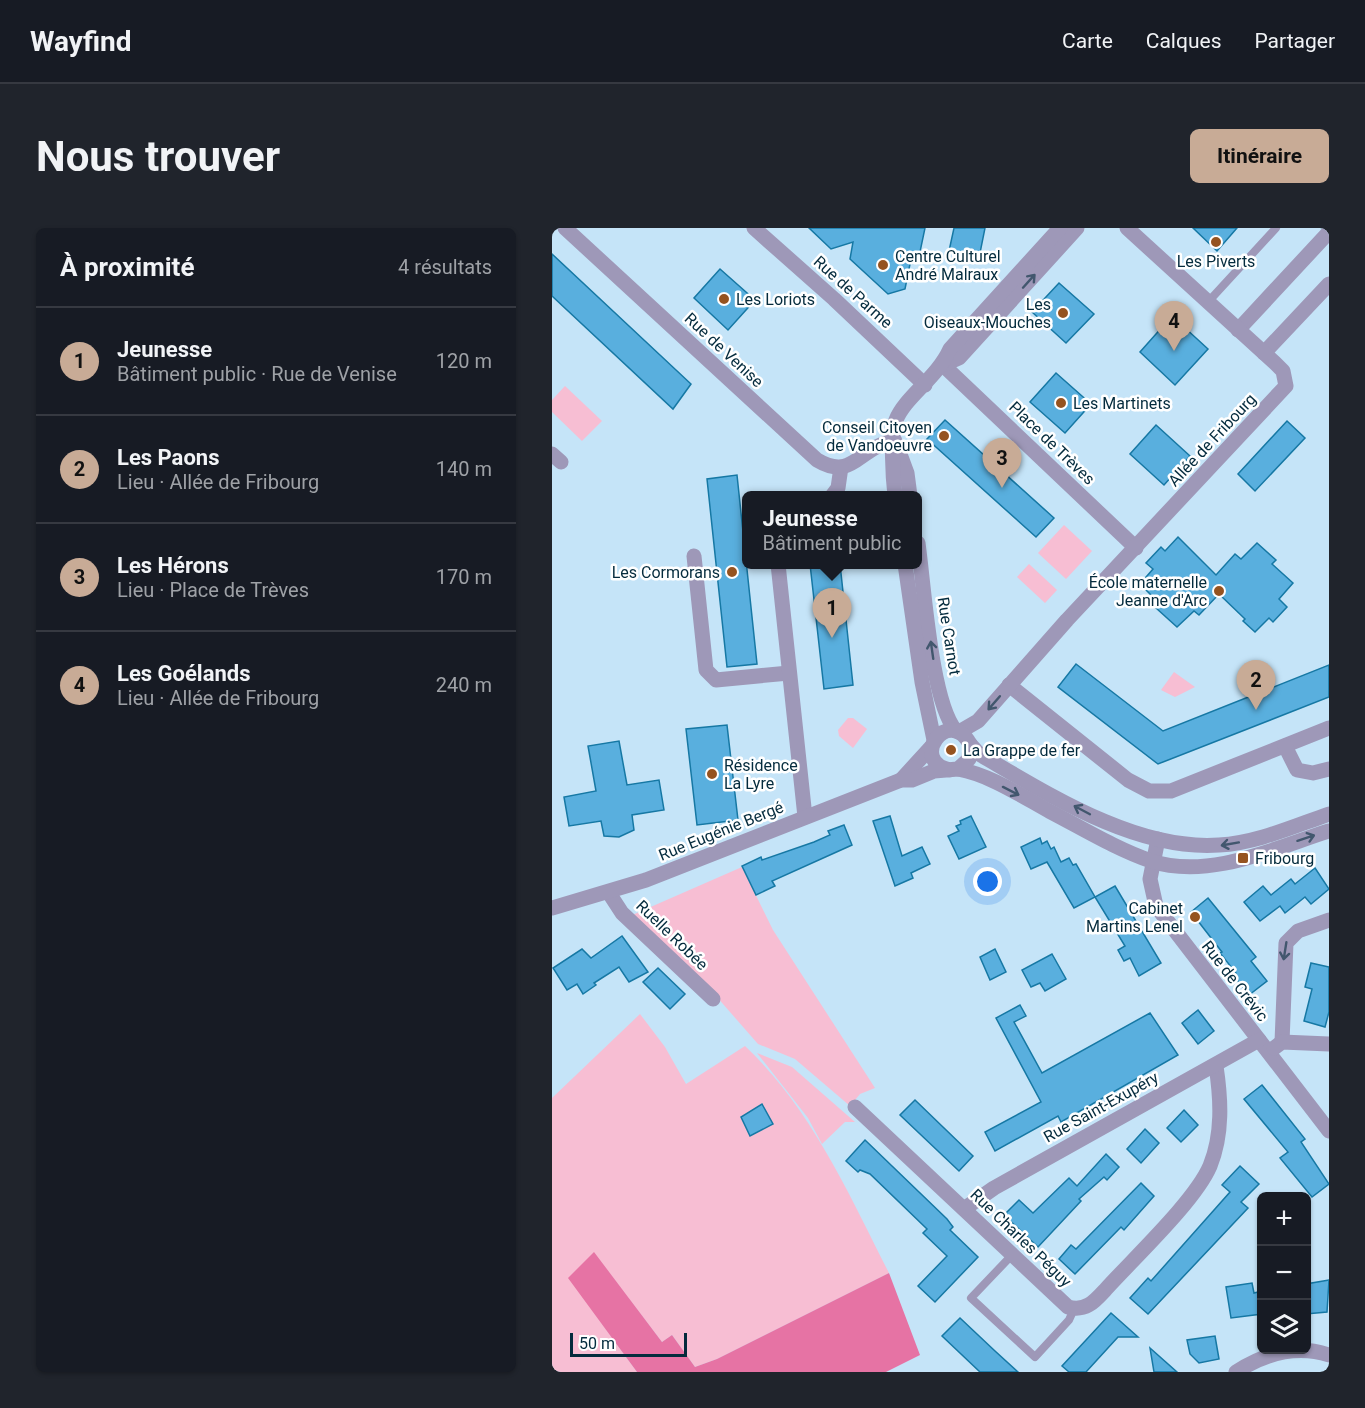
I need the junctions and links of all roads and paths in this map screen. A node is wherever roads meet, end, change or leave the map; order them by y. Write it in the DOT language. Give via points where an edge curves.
graph roads {
  1 [pos="565,228"];
  2 [pos="754,228"];
  3 [pos="1060,228"];
  4 [pos="1077,228"];
  5 [pos="1127,228"];
  6 [pos="1276,228"];
  7 [pos="1329,232"];
  8 [pos="1329,284"];
  9 [pos="1208,302"];
  10 [pos="1238,330"];
  11 [pos="1264,353"];
  12 [pos="943,365"];
  13 [pos="925,385"];
  14 [pos="895,441"];
  15 [pos="841,467"];
  16 [pos="836,491"];
  17 [pos="895,491"];
  18 [pos="909,491"];
  19 [pos="1136,548"];
  20 [pos="694,556"];
  21 [pos="779,569"];
  22 [pos="906,569"];
  23 [pos="921,569"];
  24 [pos="789,673"];
  25 [pos="1009,685"];
  26 [pos="1329,728"];
  27 [pos="957,732"];
  28 [pos="933,743"];
  29 [pos="970,744"];
  30 [pos="1285,746"];
  31 [pos="954,769"];
  32 [pos="1329,769"];
  33 [pos="901,780"];
  34 [pos="1329,814"];
  35 [pos="805,817"];
  36 [pos="1329,831"];
  37 [pos="1158,840"];
  38 [pos="1153,861"];
  39 [pos="609,893"];
  40 [pos="552,908"];
  41 [pos="1329,920"];
  42 [pos="713,999"];
  43 [pos="1282,1042"];
  44 [pos="1329,1044"];
  45 [pos="1264,1046"];
  46 [pos="1216,1066"];
  47 [pos="855,1107"];
  48 [pos="1329,1131"];
  49 [pos="964,1209"];
  50 [pos="1012,1256"];
  51 [pos="1074,1309"];
  52 [pos="1329,1355"];
  53 [pos="1236,1372"];
  1 -- 15 [label="street, Rue de Venise" via="817,459"];
  2 -- 13 [label="street, Rue de Parme"];
  3 -- 12 [label="street" via="950,349"];
  12 -- 4 [label="street, one-way" via="959,358"];
  5 -- 9 [label="street, Allée de Fribourg"];
  6 -- 9 [label="lane"];
  7 -- 10 [label="street"];
  8 -- 11 [label="street"];
  9 -- 10 [label="street, Allée de Fribourg"];
  10 -- 11 [label="street, Allée de Fribourg"];
  11 -- 19 [label="street, Allée de Fribourg" via="1283,371 1284,389"];
  12 -- 13 [label="street"];
  12 -- 19 [label="street, Place de Trèves"];
  13 -- 14 [label="street" via="896,420"];
  14 -- 15 [label="street" via="876,445 854,463"];
  14 -- 17 [label="street" via="892,475"];
  14 -- 18 [label="street"];
  15 -- 16 [label="street"];
  19 -- 25 [label="street, Allée de Fribourg"];
  20 -- 24 [label="street" via="706,670 710,676 716,680"];
  21 -- 24 [label="street"];
  22 -- 28 [label="street, Rue Carnot"];
  27 -- 23 [label="street, Rue Carnot, one-way" via="949,723 935,671"];
  24 -- 35 [label="street"];
  25 -- 27 [label="street, Allée de Fribourg, one-way" via="978,721"];
  25 -- 30 [label="street" via="1128,780 1149,791 1171,791"];
  26 -- 30 [label="street"];
  27 -- 28 [label="street" via="944,732"];
  27 -- 29 [label="street"];
  28 -- 31 [label="street" via="933,760 944,769"];
  28 -- 33 [label="street, Rue Eugénie Bergé"];
  29 -- 31 [label="street" via="969,759"];
  37 -- 29 [label="street, one-way" via="1098,819 979,754"];
  30 -- 32 [label="street" via="1297,770 1312,773"];
  31 -- 33 [label="street, Rue Eugénie Bergé"];
  31 -- 38 [label="street, one-way" via="990,780"];
  33 -- 35 [label="street, Rue Eugénie Bergé"];
  34 -- 37 [label="street, one-way" via="1231,844"];
  35 -- 39 [label="street, Rue Eugénie Bergé"];
  38 -- 36 [label="street, one-way" via="1221,864"];
  37 -- 38 [label="street, Rue de Crévic"];
  38 -- 45 [label="street, Rue de Crévic" via="1150,886 1156,906"];
  39 -- 40 [label="street, Rue Eugénie Bergé"];
  39 -- 42 [label="street, Ruelle Robée" via="622,914"];
  41 -- 43 [label="street, one-way" via="1298,931 1286,943"];
  43 -- 44 [label="street"];
  43 -- 45 [label="street, Rue Saint-Exupéry"];
  45 -- 46 [label="street, Rue Saint-Exupéry"];
  45 -- 48 [label="street, Rue de Crévic"];
  46 -- 49 [label="street, Rue Saint-Exupéry" via="994,1188"];
  46 -- 51 [label="street, Rue Charles Péguy" via="1221,1108 1215,1149 1203,1178 1092,1304"];
  47 -- 49 [label="street, Rue Charles Péguy"];
  49 -- 50 [label="street, Rue Charles Péguy"];
  50 -- 51 [label="street, Rue Charles Péguy"];
  50 -- 51 [label="lane" via="971,1298 1035,1357 1069,1320"];
  52 -- 53 [label="street" via="1306,1350 1280,1352"];
}
